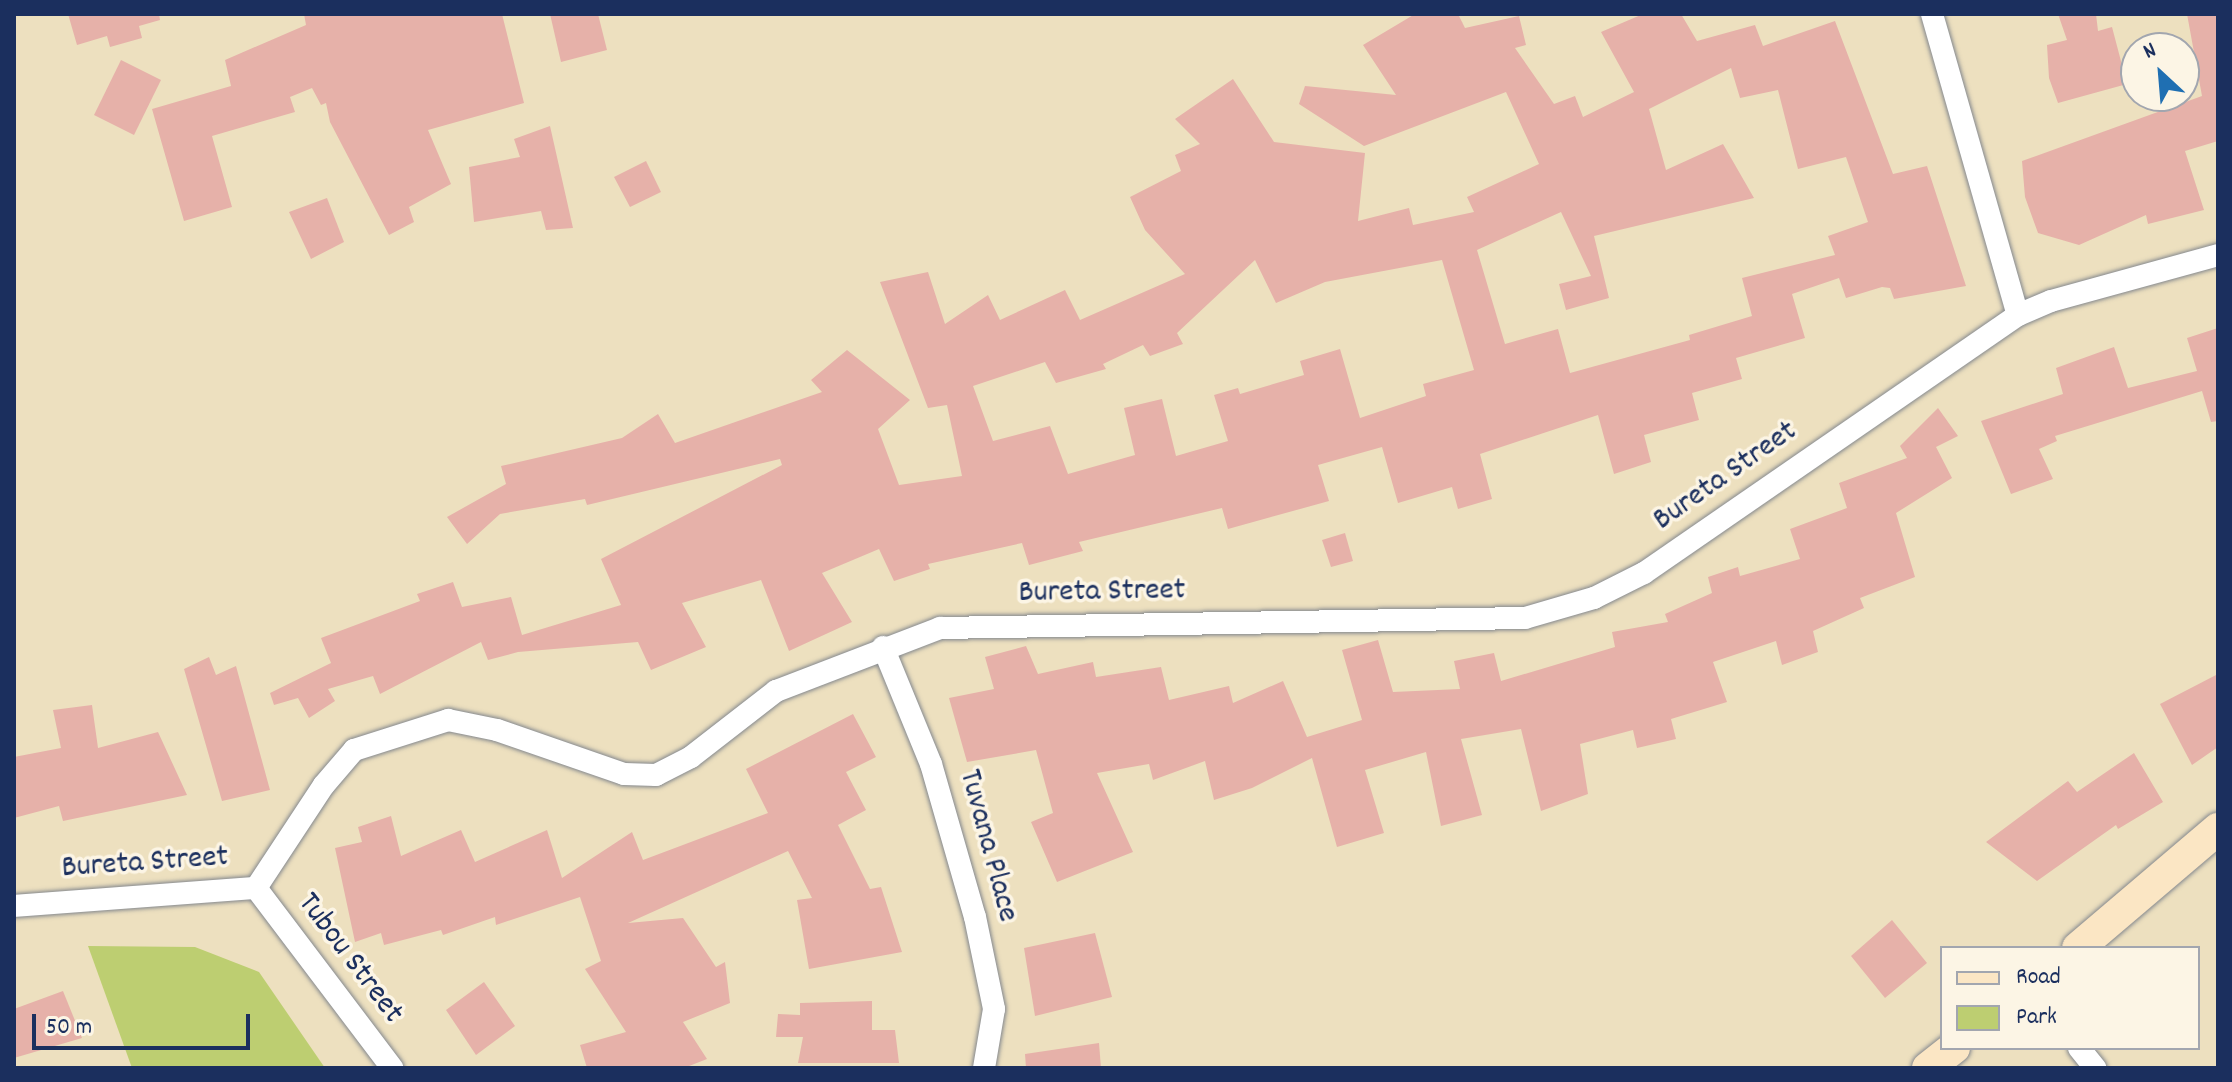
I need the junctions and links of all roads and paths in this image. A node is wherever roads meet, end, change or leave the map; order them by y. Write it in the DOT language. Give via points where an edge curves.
graph roads {
  1 [pos="1932,14"];
  2 [pos="2218,255"];
  3 [pos="2018,315"];
  4 [pos="883,647"];
  5 [pos="2218,829"];
  6 [pos="256,888"];
  7 [pos="14,906"];
  8 [pos="2080,946"];
  9 [pos="1951,1050"];
  10 [pos="2081,1050"];
  11 [pos="392,1068"];
  12 [pos="984,1068"];
  13 [pos="1928,1068"];
  14 [pos="2095,1068"];
  1 -- 3 [label="street"];
  2 -- 3 [label="street, Bureta Street"];
  3 -- 4 [label="street, Bureta Street" via="1644,573 1594,598 1525,618 940,628"];
  4 -- 6 [label="street, Bureta Street" via="776,691 691,757 656,775 624,774 497,730 448,720 354,750"];
  4 -- 12 [label="street, Tuvana Place" via="931,764 975,917 994,1009"];
  5 -- 8 [label="main road"];
  6 -- 7 [label="street, Bureta Street"];
  6 -- 11 [label="street, Tubou Street"];
  9 -- 13 [label="main road"];
  10 -- 14 [label="street"];
}
